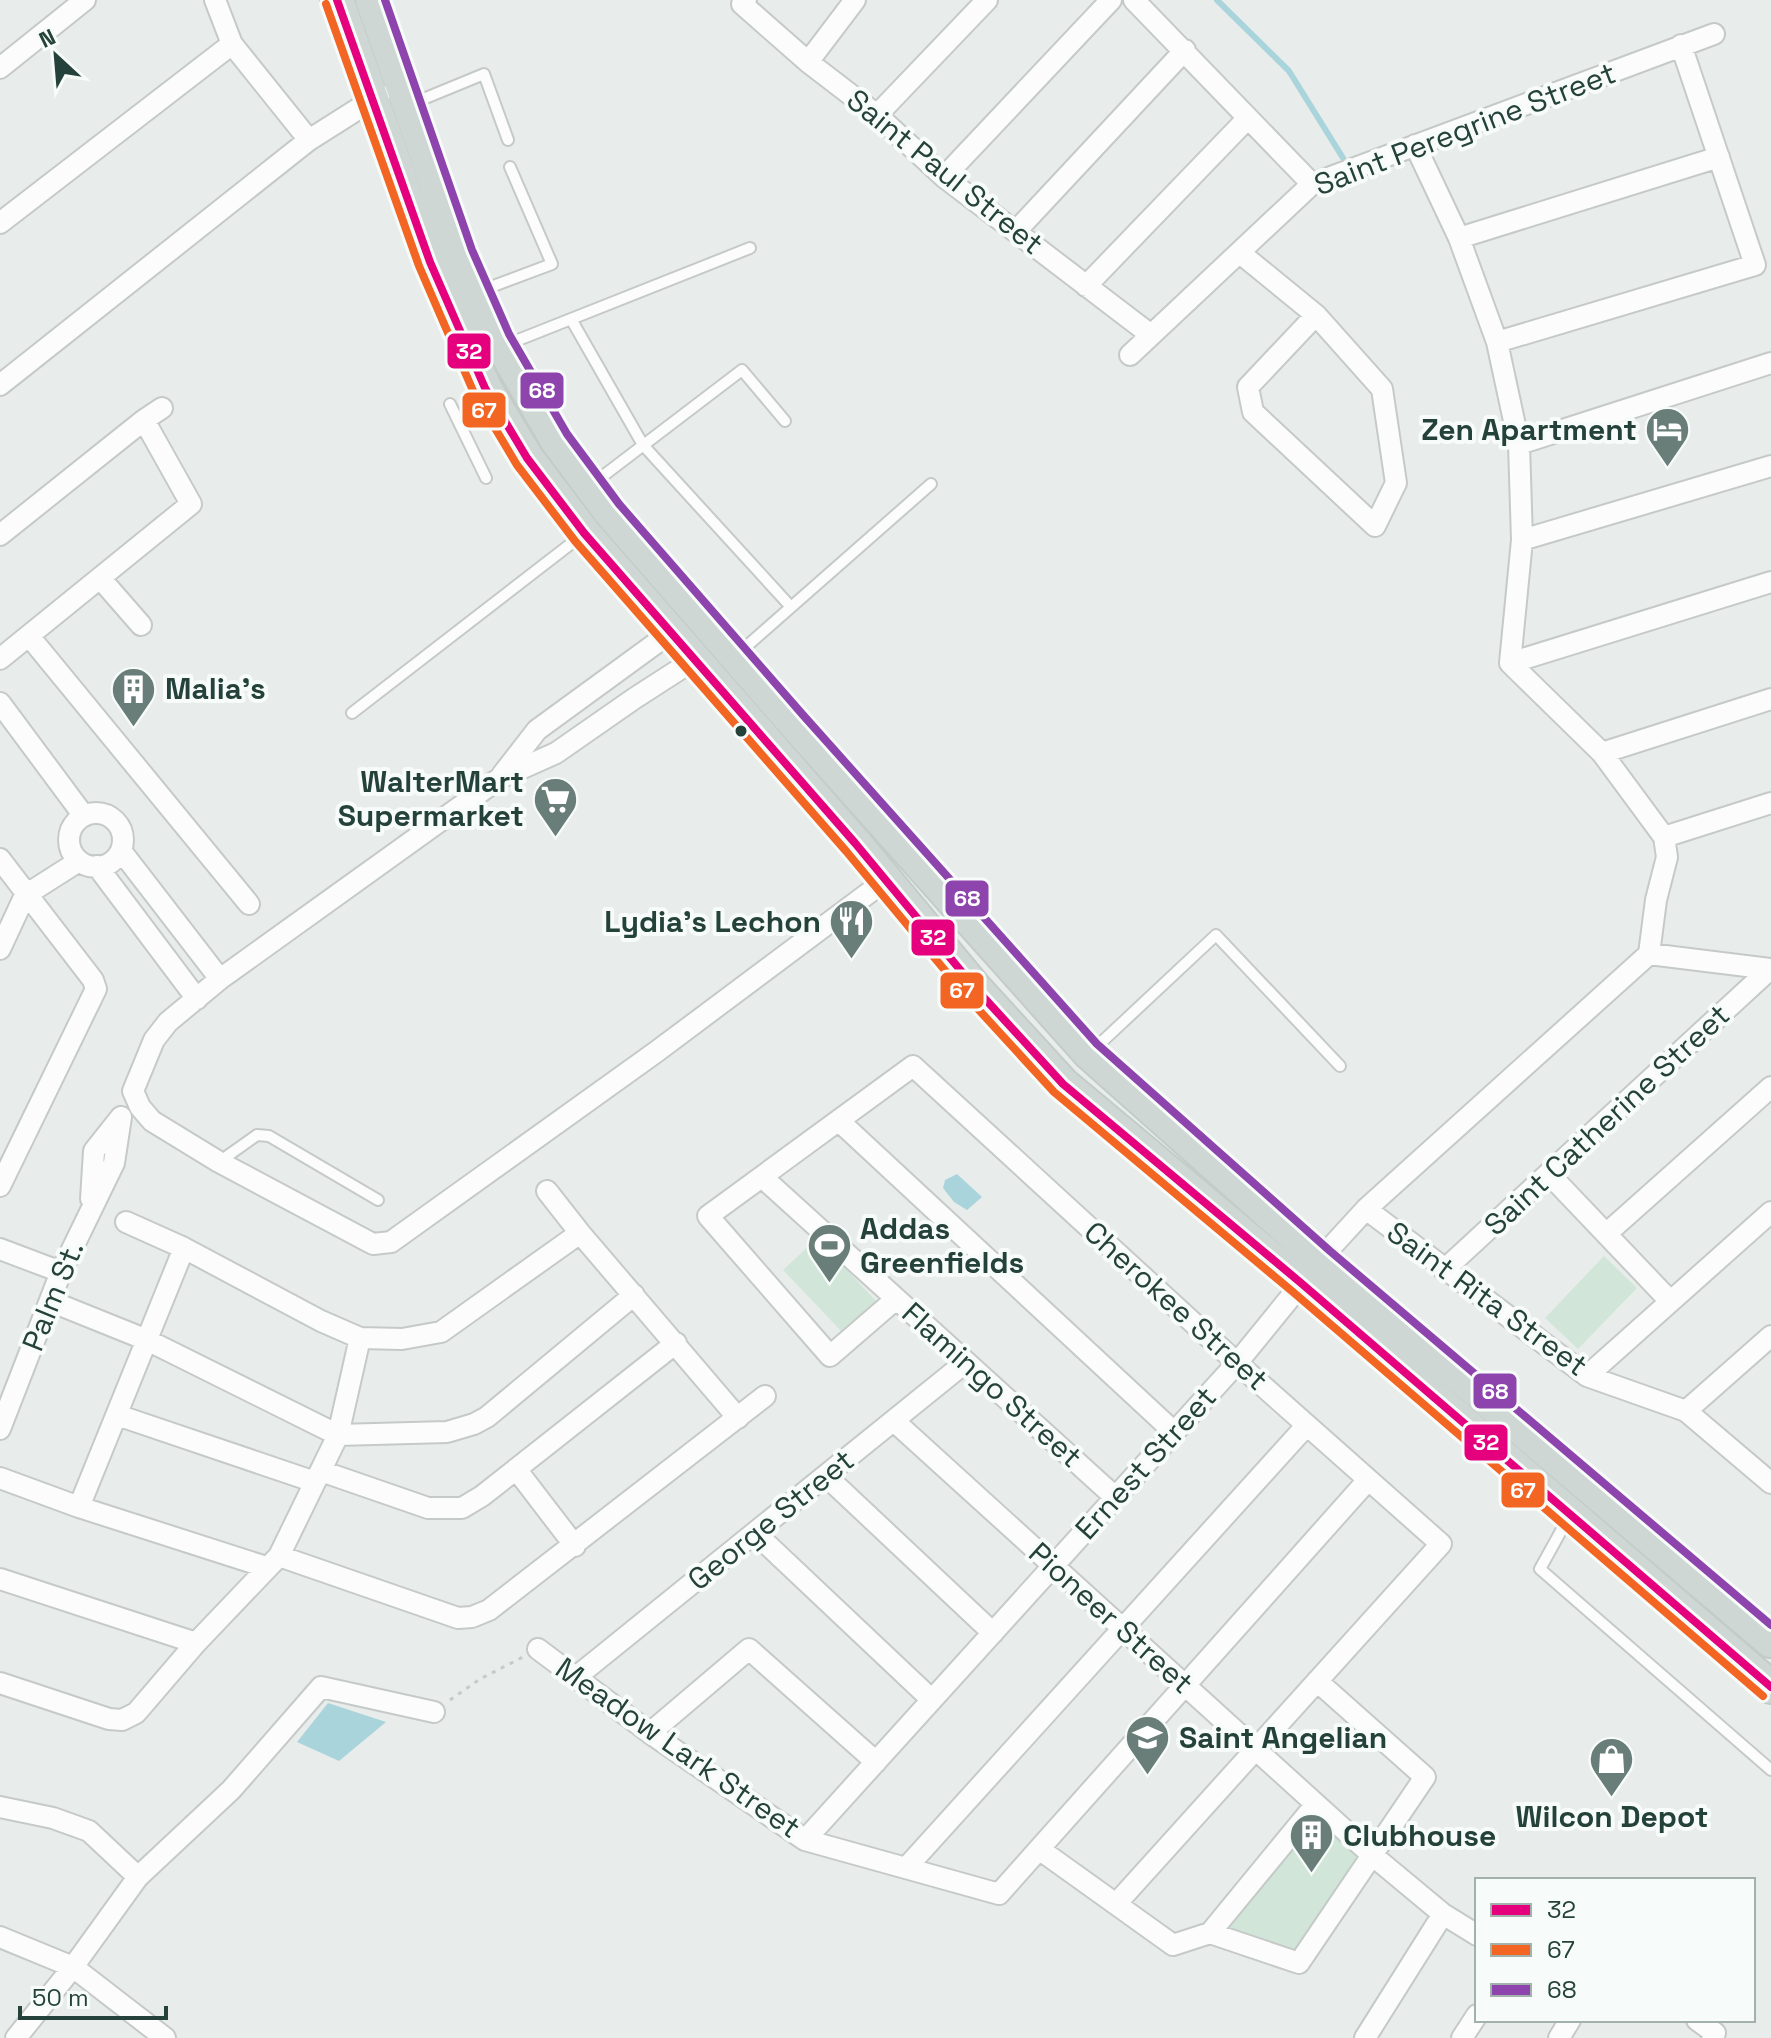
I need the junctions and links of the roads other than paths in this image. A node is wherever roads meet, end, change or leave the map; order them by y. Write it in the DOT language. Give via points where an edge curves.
graph roads {
  1 [pos="85,0"];
  2 [pos="215,0"];
  3 [pos="337,0"];
  4 [pos="372,0"];
  5 [pos="855,0"];
  6 [pos="987,0"];
  7 [pos="1111,0"];
  8 [pos="1134,0"];
  9 [pos="744,2"];
  10 [pos="1714,34"];
  11 [pos="232,44"];
  12 [pos="1681,45"];
  13 [pos="1185,50"];
  14 [pos="808,62"];
  15 [pos="0,68"];
  16 [pos="405,95"];
  17 [pos="373,98"];
  18 [pos="877,115"];
  19 [pos="1247,119"];
  20 [pos="309,140"];
  21 [pos="508,140"];
  22 [pos="1415,145"];
  23 [pos="1719,157"];
  24 [pos="510,167"];
  25 [pos="944,177"];
  26 [pos="1312,184"];
  27 [pos="0,223"];
  28 [pos="1017,230"];
  29 [pos="1459,238"];
  30 [pos="750,248"];
  31 [pos="1240,253"];
  32 [pos="1086,286"];
  33 [pos="478,291"];
  34 [pos="1316,315"];
  35 [pos="571,319"];
  36 [pos="1151,335"];
  37 [pos="1497,342"];
  38 [pos="502,347"];
  39 [pos="1130,355"];
  40 [pos="1771,363"];
  41 [pos="0,385"];
  42 [pos="450,404"];
  43 [pos="162,408"];
  44 [pos="144,420"];
  45 [pos="785,421"];
  46 [pos="1519,444"];
  47 [pos="643,445"];
  48 [pos="1771,466"];
  49 [pos="486,478"];
  50 [pos="931,484"];
  51 [pos="590,485"];
  52 [pos="597,523"];
  53 [pos="0,535"];
  54 [pos="1522,540"];
  55 [pos="100,578"];
  56 [pos="1771,582"];
  57 [pos="791,607"];
  58 [pos="141,625"];
  59 [pos="670,633"];
  60 [pos="29,636"];
  61 [pos="735,656"];
  62 [pos="0,659"];
  63 [pos="694,660"];
  64 [pos="1510,663"];
  65 [pos="1771,699"];
  66 [pos="0,703"];
  67 [pos="567,709"];
  68 [pos="352,713"];
  69 [pos="584,733"];
  70 [pos="1602,753"];
  71 [pos="500,778"];
  72 [pos="1771,803"];
  73 [pos="84,816"];
  74 [pos="1664,837"];
  75 [pos="122,852"];
  76 [pos="0,859"];
  77 [pos="88,863"];
  78 [pos="886,880"];
  79 [pos="27,891"];
  80 [pos="249,904"];
  81 [pos="0,949"];
  82 [pos="1649,954"];
  83 [pos="1770,969"];
  84 [pos="220,979"];
  85 [pos="197,999"];
  86 [pos="1089,1053"];
  87 [pos="1340,1066"];
  88 [pos="1771,1087"];
  89 [pos="133,1091"];
  90 [pos="839,1121"];
  91 [pos="219,1162"];
  92 [pos="1549,1174"];
  93 [pos="762,1177"];
  94 [pos="0,1186"];
  95 [pos="547,1191"];
  96 [pos="378,1200"];
  97 [pos="1366,1209"];
  98 [pos="1771,1212"];
  99 [pos="126,1222"];
  100 [pos="580,1233"];
  101 [pos="1606,1234"];
  102 [pos="184,1248"];
  103 [pos="0,1249"];
  104 [pos="1444,1270"];
  105 [pos="61,1272"];
  106 [pos="1311,1272"];
  107 [pos="634,1295"];
  108 [pos="896,1299"];
  109 [pos="50,1301"];
  110 [pos="1670,1301"];
  111 [pos="1771,1336"];
  112 [pos="360,1338"];
  113 [pos="147,1340"];
  114 [pos="676,1343"];
  115 [pos="966,1362"];
  116 [pos="1237,1363"];
  117 [pos="1587,1376"];
  118 [pos="765,1396"];
  119 [pos="1686,1411"];
  120 [pos="117,1415"];
  121 [pos="738,1418"];
  122 [pos="894,1421"];
  123 [pos="1307,1425"];
  124 [pos="0,1429"];
  125 [pos="1174,1432"];
  126 [pos="338,1435"];
  127 [pos="516,1469"];
  128 [pos="1766,1471"];
  129 [pos="826,1476"];
  130 [pos="318,1477"];
  131 [pos="0,1478"];
  132 [pos="1368,1480"];
  133 [pos="1115,1497"];
  134 [pos="79,1507"];
  135 [pos="1570,1515"];
  136 [pos="755,1533"];
  137 [pos="575,1546"];
  138 [pos="272,1562"];
  139 [pos="1053,1566"];
  140 [pos="0,1579"];
  141 [pos="1123,1629"];
  142 [pos="993,1633"];
  143 [pos="1771,1641"];
  144 [pos="196,1643"];
  145 [pos="538,1649"];
  146 [pos="576,1677"];
  147 [pos="1317,1681"];
  148 [pos="0,1683"];
  149 [pos="1185,1686"];
  150 [pos="1771,1687"];
  151 [pos="932,1700"];
  152 [pos="434,1712"];
  153 [pos="650,1733"];
  154 [pos="1255,1750"];
  155 [pos="876,1762"];
  156 [pos="1771,1770"];
  157 [pos="1316,1804"];
  158 [pos="0,1807"];
  159 [pos="805,1840"];
  160 [pos="1039,1849"];
  161 [pos="1372,1855"];
  162 [pos="906,1868"];
  163 [pos="138,1877"];
  164 [pos="1116,1904"];
  165 [pos="1443,1914"];
  166 [pos="1210,1933"];
  167 [pos="1475,1934"];
  168 [pos="0,1937"];
  169 [pos="73,1967"];
  170 [pos="1475,2018"];
  171 [pos="1700,2022"];
  172 [pos="16,2038"];
  173 [pos="165,2038"];
  174 [pos="1365,2038"];
  175 [pos="1462,2038"];
  176 [pos="1712,2038"];
  1 -- 15 [label="street"];
  2 -- 11 [label="street"];
  3 -- 17 [label="main road"];
  4 -- 16 [label="main road"];
  5 -- 14 [label="street"];
  6 -- 18 [label="street"];
  7 -- 25 [label="street"];
  8 -- 13 [label="street"];
  9 -- 14 [label="street, Saint Paul Street"];
  10 -- 12 [label="street, Saint Peregrine Street"];
  11 -- 20 [label="street"];
  11 -- 27 [label="street"];
  12 -- 22 [label="street, Saint Peregrine Street"];
  12 -- 23 [label="street"];
  13 -- 19 [label="street"];
  13 -- 28 [label="street"];
  14 -- 18 [label="street, Saint Paul Street"];
  16 -- 17 [label="street"];
  16 -- 21 [label="lane" via="484,74"];
  16 -- 33 [label="main road"];
  17 -- 20 [label="street"];
  17 -- 52 [label="main road" via="430,262 485,388 527,458"];
  18 -- 25 [label="street, Saint Paul Street"];
  19 -- 26 [label="street"];
  19 -- 32 [label="street"];
  20 -- 41 [label="street"];
  22 -- 26 [label="street, Saint Peregrine Street"];
  22 -- 29 [label="street"];
  23 -- 29 [label="street"];
  23 -- 37 [label="street" via="1755,265"];
  24 -- 33 [label="lane" via="552,264"];
  25 -- 28 [label="street, Saint Paul Street"];
  26 -- 31 [label="street, Saint Peregrine Street"];
  28 -- 32 [label="street, Saint Paul Street"];
  29 -- 37 [label="street"];
  30 -- 35 [label="lane"];
  31 -- 34 [label="street"];
  31 -- 36 [label="street, Saint Peregrine Street"];
  32 -- 36 [label="street, Saint Paul Street"];
  33 -- 38 [label="main road"];
  34 -- 34 [label="street" via="1248,387 1253,412 1375,526 1396,483 1382,389"];
  35 -- 38 [label="lane"];
  35 -- 47 [label="lane"];
  36 -- 39 [label="street, Saint Peregrine Street"];
  37 -- 46 [label="street"];
  38 -- 51 [label="main road" via="557,441"];
  40 -- 46 [label="street"];
  42 -- 49 [label="lane"];
  43 -- 44 [label="street"];
  44 -- 53 [label="street"];
  44 -- 55 [label="street" via="191,504"];
  45 -- 47 [label="lane" via="742,370"];
  46 -- 54 [label="street"];
  47 -- 51 [label="lane"];
  47 -- 57 [label="lane"];
  48 -- 54 [label="street"];
  50 -- 57 [label="lane"];
  51 -- 52 [label="main road"];
  52 -- 59 [label="main road"];
  52 -- 61 [label="main road"];
  52 -- 68 [label="lane"];
  54 -- 64 [label="street"];
  55 -- 58 [label="street"];
  55 -- 60 [label="street"];
  56 -- 64 [label="street"];
  57 -- 61 [label="lane"];
  59 -- 63 [label="main road"];
  59 -- 67 [label="street"];
  60 -- 62 [label="street"];
  60 -- 80 [label="street"];
  61 -- 86 [label="main road"];
  63 -- 69 [label="street"];
  63 -- 78 [label="main road"];
  64 -- 70 [label="street"];
  65 -- 70 [label="street"];
  66 -- 73 [label="street"];
  67 -- 69 [label="street"];
  67 -- 71 [label="street" via="537,730"];
  69 -- 71 [label="street" via="556,753"];
  70 -- 74 [label="street"];
  71 -- 84 [label="street, Palm St."];
  72 -- 74 [label="street"];
  73 -- 75 [label="street" via="101,814 116,822"];
  73 -- 77 [label="street" via="69,836 73,854"];
  74 -- 82 [label="street" via="1667,857"];
  75 -- 77 [label="street" via="114,861"];
  75 -- 84 [label="street"];
  76 -- 79 [label="street"];
  77 -- 79 [label="street"];
  77 -- 85 [label="street"];
  78 -- 91 [label="street" via="391,1242 373,1244"];
  78 -- 106 [label="main road" via="1063,1084"];
  79 -- 81 [label="street"];
  79 -- 94 [label="street" via="96,989"];
  82 -- 83 [label="street"];
  82 -- 97 [label="street, Saint Rita Street"];
  83 -- 92 [label="street, Saint Catherine Street"];
  84 -- 85 [label="street, Palm St."];
  85 -- 89 [label="street, Palm St." via="154,1040"];
  86 -- 87 [label="lane" via="1216,935"];
  86 -- 106 [label="main road"];
  88 -- 101 [label="street"];
  89 -- 91 [label="street" via="152,1121"];
  89 -- 105 [label="street, Palm St." via="121,1117 114,1163"];
  90 -- 93 [label="street"];
  90 -- 116 [label="street, Cherokee Street" via="913,1066"];
  90 -- 125 [label="street"];
  91 -- 96 [label="lane" via="257,1135 269,1136"];
  92 -- 101 [label="street"];
  92 -- 104 [label="street, Saint Catherine Street"];
  93 -- 108 [label="street, Flamingo Street"];
  93 -- 108 [label="street" via="708,1216 830,1356"];
  95 -- 100 [label="street"];
  97 -- 104 [label="street, Saint Rita Street"];
  97 -- 106 [label="street, Saint Rita Street"];
  98 -- 110 [label="street"];
  99 -- 102 [label="street"];
  100 -- 107 [label="street"];
  100 -- 112 [label="street" via="441,1332 402,1339"];
  101 -- 110 [label="street"];
  102 -- 112 [label="street"];
  102 -- 113 [label="street"];
  103 -- 105 [label="street"];
  104 -- 117 [label="street, Saint Rita Street"];
  105 -- 109 [label="street, Palm St."];
  106 -- 116 [label="street, Ernest Street"];
  106 -- 135 [label="main road"];
  106 -- 143 [label="main road"];
  107 -- 114 [label="street"];
  107 -- 126 [label="street" via="474,1424 447,1432"];
  108 -- 115 [label="street, Flamingo Street"];
  109 -- 113 [label="street"];
  109 -- 124 [label="street, Palm St."];
  110 -- 117 [label="street"];
  111 -- 119 [label="street"];
  112 -- 126 [label="street"];
  113 -- 120 [label="street"];
  113 -- 126 [label="street"];
  114 -- 121 [label="street"];
  114 -- 127 [label="street"];
  115 -- 122 [label="street, George Street"];
  115 -- 133 [label="street, Flamingo Street"];
  116 -- 123 [label="street, Cherokee Street"];
  116 -- 125 [label="street, Ernest Street"];
  117 -- 119 [label="street, Saint Rita Street"];
  118 -- 121 [label="street"];
  119 -- 128 [label="street, Saint Rita Street"];
  120 -- 130 [label="street"];
  120 -- 134 [label="street"];
  121 -- 137 [label="street"];
  122 -- 129 [label="street, George Street"];
  122 -- 139 [label="street, Pioneer Street"];
  123 -- 132 [label="street, Cherokee Street"];
  123 -- 141 [label="street"];
  125 -- 133 [label="street, Ernest Street"];
  126 -- 130 [label="street"];
  127 -- 130 [label="street" via="462,1508 447,1509"];
  127 -- 137 [label="street"];
  129 -- 136 [label="street, George Street"];
  129 -- 142 [label="street"];
  130 -- 138 [label="street"];
  131 -- 134 [label="street"];
  132 -- 147 [label="street, Cherokee Street" via="1441,1544"];
  132 -- 149 [label="street"];
  133 -- 139 [label="street, Ernest Street"];
  134 -- 138 [label="street"];
  135 -- 150 [label="main road"];
  135 -- 156 [label="lane" via="1540,1569"];
  136 -- 146 [label="street, George Street"];
  136 -- 151 [label="street"];
  137 -- 138 [label="street" via="489,1610 458,1618"];
  138 -- 144 [label="street"];
  139 -- 141 [label="street, Pioneer Street"];
  139 -- 142 [label="street, Ernest Street"];
  140 -- 144 [label="street"];
  141 -- 149 [label="street, Pioneer Street"];
  141 -- 162 [label="street"];
  142 -- 151 [label="street, Ernest Street"];
  144 -- 148 [label="street" via="136,1713 122,1720"];
  145 -- 146 [label="street, Meadow Lark Street"];
  146 -- 153 [label="street, Meadow Lark Street"];
  147 -- 154 [label="street"];
  147 -- 161 [label="street" via="1425,1777"];
  149 -- 154 [label="street, Pioneer Street"];
  149 -- 160 [label="street"];
  151 -- 155 [label="street, Ernest Street"];
  152 -- 163 [label="street" via="321,1687 231,1790"];
  153 -- 155 [label="street" via="749,1649"];
  153 -- 159 [label="street, Meadow Lark Street"];
  154 -- 157 [label="street, Pioneer Street"];
  154 -- 164 [label="street"];
  155 -- 159 [label="street, Ernest Street"];
  157 -- 161 [label="street, Pioneer Street"];
  157 -- 166 [label="street"];
  158 -- 163 [label="street" via="89,1831"];
  159 -- 162 [label="street, Meadow Lark Street"];
  160 -- 162 [label="street, Meadow Lark Street" via="999,1894"];
  160 -- 164 [label="street"];
  161 -- 165 [label="street, Pioneer Street"];
  161 -- 166 [label="street" via="1299,1963"];
  163 -- 169 [label="street"];
  164 -- 166 [label="street" via="1173,1945"];
  165 -- 167 [label="street, Pioneer Street"];
  165 -- 174 [label="street"];
  168 -- 169 [label="street"];
  169 -- 172 [label="street"];
  169 -- 173 [label="street"];
  170 -- 175 [label="street"];
  171 -- 176 [label="street" via="1715,2033"];
}
